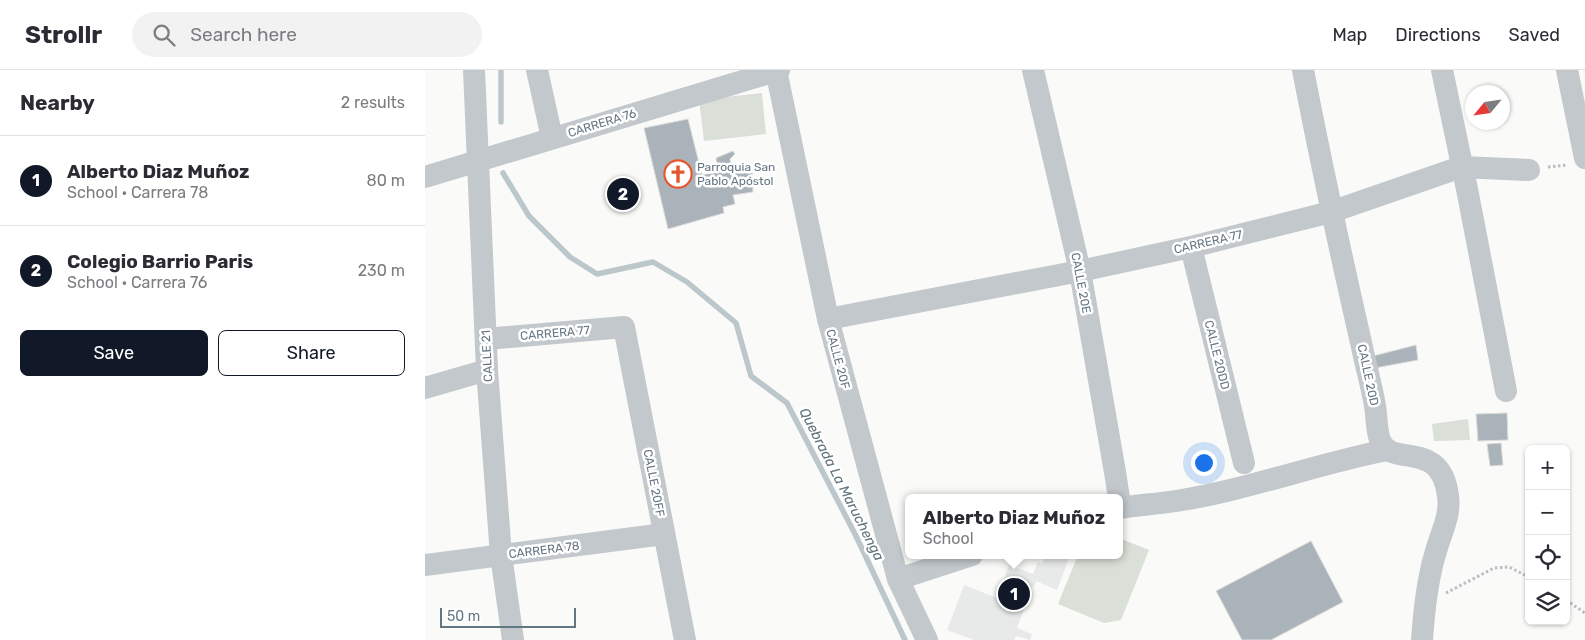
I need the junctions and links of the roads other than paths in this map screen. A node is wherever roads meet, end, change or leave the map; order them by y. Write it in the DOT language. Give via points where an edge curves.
graph roads {
  1 [pos="474,70"];
  2 [pos="537,70"];
  3 [pos="777,70"];
  4 [pos="1033,70"];
  5 [pos="1303,70"];
  6 [pos="1442,70"];
  7 [pos="1567,70"];
  8 [pos="552,138"];
  9 [pos="479,161"];
  10 [pos="1580,161"];
  11 [pos="1461,167"];
  12 [pos="1529,170"];
  13 [pos="425,177"];
  14 [pos="1331,212"];
  15 [pos="1191,247"];
  16 [pos="1079,271"];
  17 [pos="828,319"];
  18 [pos="624,327"];
  19 [pos="486,339"];
  20 [pos="487,370"];
  21 [pos="425,388"];
  22 [pos="1506,391"];
  23 [pos="1387,450"];
  24 [pos="1244,463"];
  25 [pos="1118,494"];
  26 [pos="1123,504"];
  27 [pos="664,534"];
  28 [pos="501,555"];
  29 [pos="960,559"];
  30 [pos="425,565"];
  31 [pos="898,579"];
  32 [pos="513,640"];
  33 [pos="685,640"];
  34 [pos="927,640"];
  35 [pos="1422,640"];
  1 -- 9 [label="street, CALLE 21"];
  2 -- 8 [label="street"];
  3 -- 8 [label="street, CARRERA 76"];
  3 -- 17 [label="street, CALLE 20F"];
  4 -- 16 [label="street, CALLE 20E"];
  5 -- 14 [label="street, CALLE 20D"];
  6 -- 11 [label="street"];
  7 -- 10 [label="street"];
  8 -- 9 [label="street, CARRERA 76"];
  9 -- 13 [label="street, CARRERA 76"];
  9 -- 19 [label="street, CALLE 21"];
  11 -- 12 [label="street, CARRERA 77"];
  11 -- 14 [label="street, CARRERA 77"];
  11 -- 22 [label="street"];
  14 -- 15 [label="street, CARRERA 77"];
  14 -- 23 [label="street, CALLE 20D" via="1375,406 1380,442"];
  15 -- 16 [label="street, CARRERA 77"];
  15 -- 24 [label="street, CALLE 20DD"];
  16 -- 17 [label="street, CARRERA 77"];
  16 -- 25 [label="street, CALLE 20E"];
  17 -- 31 [label="street, CALLE 20F"];
  18 -- 19 [label="street, CARRERA 77"];
  18 -- 27 [label="street, CALLE 20FF"];
  19 -- 20 [label="street, CALLE 21"];
  20 -- 21 [label="street"];
  20 -- 28 [label="street, CALLE 21"];
  23 -- 26 [label="street" via="1176,501"];
  23 -- 35 [label="street" via="1421,458 1437,466 1449,498 1446,523 1436,551 1425,603"];
  27 -- 28 [label="street, CARRERA 78"];
  27 -- 33 [label="street, CALLE 20FF"];
  28 -- 30 [label="street, CARRERA 78"];
  28 -- 32 [label="street, CALLE 21"];
  29 -- 31 [label="street"];
  31 -- 34 [label="street, CALLE 20F"];
}
